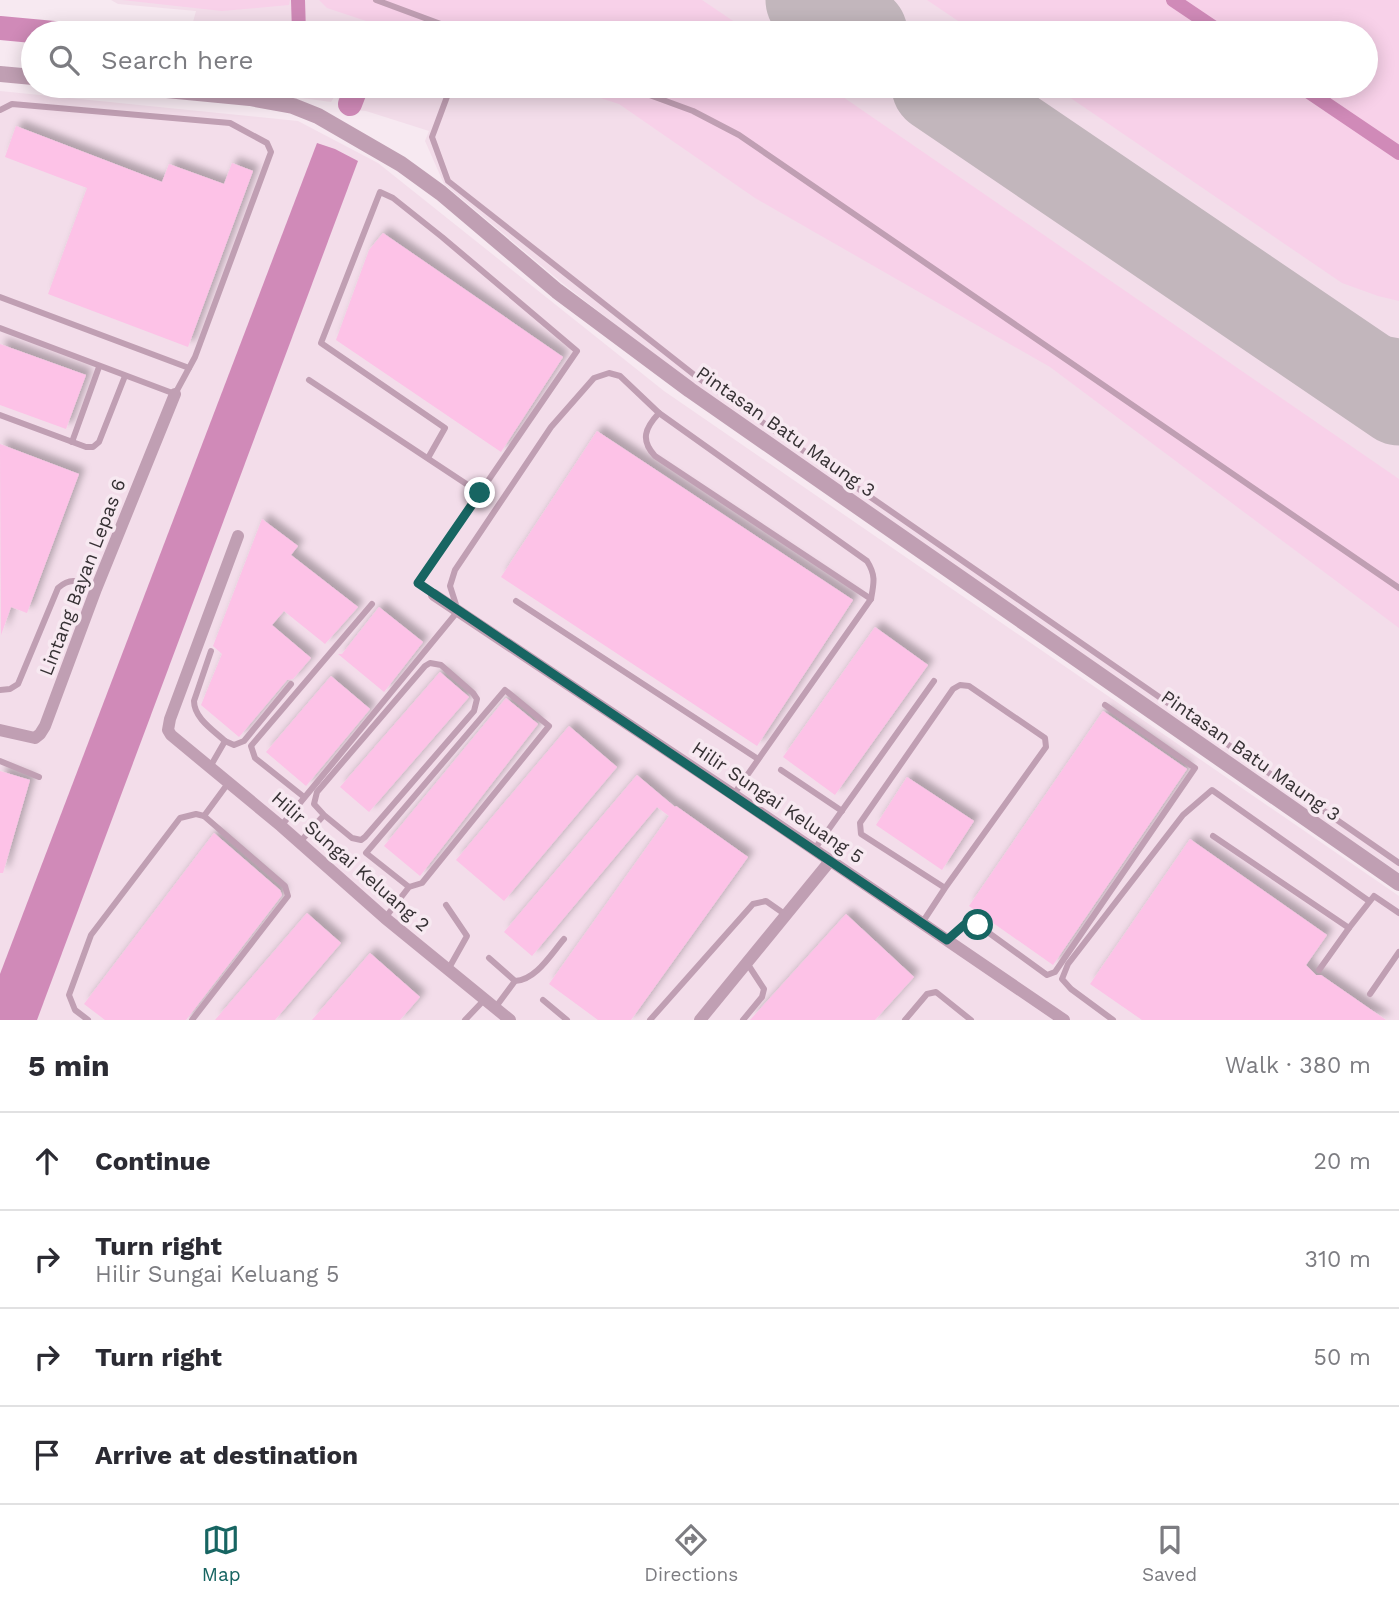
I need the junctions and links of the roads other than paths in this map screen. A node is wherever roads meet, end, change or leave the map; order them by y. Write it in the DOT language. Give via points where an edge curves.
graph roads {
  1 [pos="376,0"];
  2 [pos="433,21"];
  3 [pos="0,74"];
  4 [pos="21,76"];
  5 [pos="250,98"];
  6 [pos="447,98"];
  7 [pos="658,98"];
  8 [pos="0,110"];
  9 [pos="0,297"];
  10 [pos="0,328"];
  11 [pos="99,367"];
  12 [pos="189,368"];
  13 [pos="125,376"];
  14 [pos="309,380"];
  15 [pos="175,394"];
  16 [pos="659,413"];
  17 [pos="0,415"];
  18 [pos="72,442"];
  19 [pos="428,458"];
  20 [pos="480,493"];
  21 [pos="238,536"];
  22 [pos="1399,588"];
  23 [pos="96,589"];
  24 [pos="434,595"];
  25 [pos="871,599"];
  26 [pos="516,601"];
  27 [pos="372,604"];
  28 [pos="458,611"];
  29 [pos="211,651"];
  30 [pos="934,681"];
  31 [pos="292,684"];
  32 [pos="0,690"];
  33 [pos="1105,705"];
  34 [pos="0,730"];
  35 [pos="225,741"];
  36 [pos="758,759"];
  37 [pos="0,761"];
  38 [pos="211,767"];
  39 [pos="781,770"];
  40 [pos="39,777"];
  41 [pos="229,782"];
  42 [pos="733,795"];
  43 [pos="304,797"];
  44 [pos="842,811"];
  45 [pos="324,815"];
  46 [pos="204,816"];
  47 [pos="281,826"];
  48 [pos="1213,836"];
  49 [pos="300,842"];
  50 [pos="814,850"];
  51 [pos="831,861"];
  52 [pos="1399,863"];
  53 [pos="1399,883"];
  54 [pos="409,887"];
  55 [pos="945,888"];
  56 [pos="1370,901"];
  57 [pos="446,905"];
  58 [pos="1399,913"];
  59 [pos="786,915"];
  60 [pos="385,918"];
  61 [pos="922,923"];
  62 [pos="1349,928"];
  63 [pos="564,939"];
  64 [pos="947,940"];
  65 [pos="1399,952"];
  66 [pos="489,958"];
  67 [pos="747,963"];
  68 [pos="1391,963"];
  69 [pos="449,968"];
  70 [pos="1399,968"];
  71 [pos="1319,970"];
  72 [pos="515,981"];
  73 [pos="1370,994"];
  74 [pos="485,999"];
  75 [pos="542,1000"];
  76 [pos="495,1008"];
  77 [pos="89,1020"];
  78 [pos="192,1020"];
  79 [pos="465,1020"];
  80 [pos="510,1020"];
  81 [pos="568,1020"];
  82 [pos="650,1020"];
  83 [pos="700,1020"];
  84 [pos="743,1020"];
  85 [pos="905,1020"];
  86 [pos="971,1020"];
  87 [pos="1064,1020"];
  88 [pos="1113,1020"];
  1 -- 2 [label="lane"];
  3 -- 4 [label="street"];
  5 -- 53 [label="street, Pintasan Batu Maung 3" via="318,116 401,164 557,291 690,390"];
  6 -- 52 [label="lane" via="432,137 448,181 697,377"];
  7 -- 22 [label="lane" via="739,135"];
  8 -- 12 [label="lane" via="12,104 230,123 267,143 270,159"];
  9 -- 12 [label="lane"];
  10 -- 11 [label="lane"];
  11 -- 13 [label="lane"];
  11 -- 18 [label="lane"];
  12 -- 15 [label="lane"];
  13 -- 15 [label="lane"];
  13 -- 18 [label="lane" via="99,442 93,447"];
  14 -- 19 [label="lane"];
  15 -- 23 [label="street, Lintang Bayan Lepas 6"];
  16 -- 25 [label="lane" via="867,561 874,572"];
  16 -- 25 [label="lane" via="644,435 654,456"];
  16 -- 28 [label="lane" via="620,376 609,373 594,379 551,427 455,570 450,586"];
  17 -- 18 [label="lane"];
  19 -- 20 [label="lane"];
  19 -- 20 [label="lane" via="445,428 321,343 380,192 442,237 577,352"];
  20 -- 24 [label="lane" via="418,583"];
  21 -- 38 [label="street, Hilir Sungai Keluang 2" via="168,730"];
  23 -- 32 [label="lane" via="72,580 58,588 18,684"];
  23 -- 34 [label="street, Lintang Bayan Lepas 6" via="40,734 27,738"];
  24 -- 28 [label="street, Hilir Sungai Keluang 5"];
  25 -- 36 [label="lane"];
  26 -- 36 [label="lane"];
  27 -- 43 [label="lane" via="251,746 255,758"];
  28 -- 42 [label="street, Hilir Sungai Keluang 5"];
  28 -- 43 [label="lane"];
  29 -- 35 [label="lane" via="194,710"];
  30 -- 44 [label="lane"];
  31 -- 35 [label="lane" via="244,741 234,745"];
  33 -- 64 [label="lane" via="1195,768 1055,972 1047,975 978,925 964,925"];
  35 -- 38 [label="lane"];
  36 -- 42 [label="lane"];
  37 -- 40 [label="lane"];
  38 -- 41 [label="street, Hilir Sungai Keluang 2"];
  39 -- 44 [label="lane"];
  41 -- 46 [label="lane"];
  41 -- 47 [label="street, Hilir Sungai Keluang 2"];
  42 -- 50 [label="street, Hilir Sungai Keluang 5"];
  43 -- 47 [label="lane"];
  44 -- 50 [label="lane"];
  45 -- 45 [label="lane" via="352,838 365,837 474,711 473,693 441,665 425,666 317,792 314,804"];
  45 -- 49 [label="lane"];
  46 -- 77 [label="lane" via="180,818 91,934 69,995 75,1010"];
  46 -- 78 [label="lane" via="285,886 288,896"];
  47 -- 49 [label="street, Hilir Sungai Keluang 2"];
  48 -- 62 [label="lane"];
  49 -- 60 [label="street, Hilir Sungai Keluang 2"];
  50 -- 51 [label="street, Hilir Sungai Keluang 5"];
  51 -- 59 [label="street"];
  51 -- 61 [label="street, Hilir Sungai Keluang 5"];
  54 -- 54 [label="lane" via="366,853 505,690 549,726 422,883"];
  54 -- 60 [label="lane"];
  55 -- 55 [label="lane" via="861,834 860,822 960,685 970,686 1045,738 1046,747"];
  55 -- 61 [label="lane"];
  56 -- 58 [label="lane" via="1374,895"];
  56 -- 62 [label="lane"];
  56 -- 88 [label="lane" via="1212,790 1184,815 1068,964 1062,979"];
  57 -- 69 [label="lane" via="467,936"];
  59 -- 67 [label="street"];
  59 -- 82 [label="lane" via="766,901 753,904"];
  60 -- 69 [label="street, Hilir Sungai Keluang 2"];
  61 -- 64 [label="street, Hilir Sungai Keluang 5"];
  62 -- 71 [label="lane"];
  63 -- 72 [label="lane" via="532,975"];
  64 -- 87 [label="street, Hilir Sungai Keluang 5"];
  65 -- 68 [label="lane"];
  66 -- 72 [label="lane"];
  67 -- 83 [label="street"];
  67 -- 84 [label="lane" via="764,989"];
  68 -- 70 [label="lane"];
  68 -- 73 [label="lane"];
  69 -- 74 [label="street, Hilir Sungai Keluang 2"];
  72 -- 76 [label="lane"];
  74 -- 76 [label="street, Hilir Sungai Keluang 2"];
  74 -- 79 [label="lane"];
  75 -- 81 [label="lane"];
  76 -- 80 [label="street, Hilir Sungai Keluang 2"];
  85 -- 86 [label="lane" via="927,994 936,992"];
}
